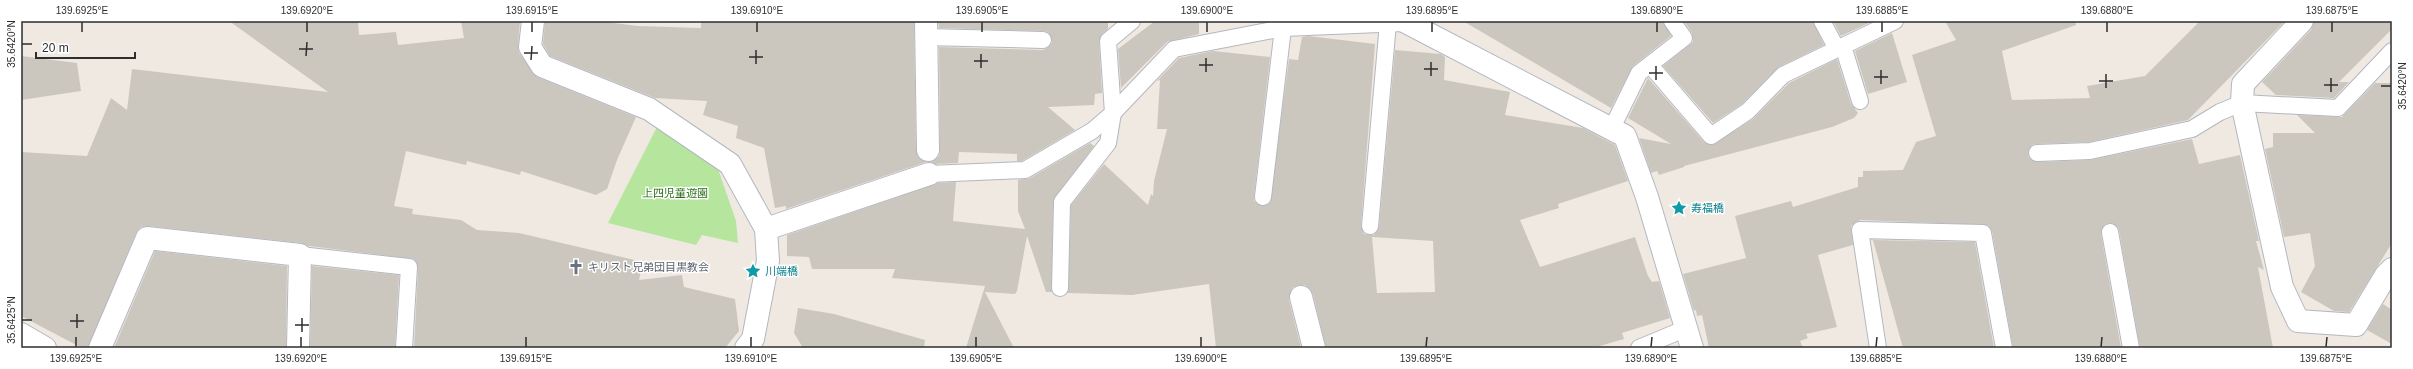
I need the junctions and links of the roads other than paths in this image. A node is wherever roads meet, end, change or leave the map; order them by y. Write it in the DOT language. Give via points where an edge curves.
graph roads {
  1 [pos="533,21"];
  2 [pos="1132,21"];
  3 [pos="1672,21"];
  4 [pos="1822,21"];
  5 [pos="1895,21"];
  6 [pos="2302,21"];
  7 [pos="1399,22"];
  8 [pos="1283,28"];
  9 [pos="926,29"];
  10 [pos="1043,40"];
  11 [pos="1840,48"];
  12 [pos="2392,51"];
  13 [pos="1650,65"];
  14 [pos="1860,101"];
  15 [pos="2242,104"];
  16 [pos="1113,113"];
  17 [pos="1612,128"];
  18 [pos="928,150"];
  19 [pos="2037,153"];
  20 [pos="929,174"];
  21 [pos="1263,197"];
  22 [pos="1370,226"];
  23 [pos="766,229"];
  24 [pos="2110,232"];
  25 [pos="300,255"];
  26 [pos="2392,269"];
  27 [pos="1060,288"];
  28 [pos="1301,297"];
  29 [pos="21,334"];
  30 [pos="1689,338"];
  31 [pos="46,348"];
  32 [pos="100,348"];
  33 [pos="298,348"];
  34 [pos="404,348"];
  35 [pos="746,348"];
  36 [pos="1314,348"];
  37 [pos="1639,348"];
  38 [pos="1878,348"];
  39 [pos="2004,348"];
  40 [pos="2131,348"];
  1 -- 23 [label="street" via="530,47 542,66 649,109 730,164"];
  2 -- 16 [label="lane" via="1108,41"];
  3 -- 13 [label="lane" via="1684,38"];
  4 -- 11 [label="lane"];
  5 -- 11 [label="lane"];
  6 -- 15 [label="street" via="2243,84"];
  7 -- 8 [label="lane"];
  7 -- 17 [label="street"];
  7 -- 22 [label="lane"];
  8 -- 16 [label="lane" via="1174,49"];
  8 -- 21 [label="lane"];
  9 -- 10 [label="lane"];
  9 -- 18 [label="street"];
  11 -- 13 [label="lane" via="1783,75 1748,111 1711,136"];
  11 -- 14 [label="lane"];
  12 -- 15 [label="lane" via="2338,108"];
  13 -- 17 [label="lane" via="1639,73"];
  15 -- 19 [label="lane" via="2220,112 2192,129 2090,151"];
  15 -- 26 [label="street" via="2282,287 2298,321 2356,325"];
  16 -- 20 [label="lane" via="1092,131 1025,170"];
  16 -- 27 [label="lane" via="1108,143 1062,202"];
  17 -- 30 [label="street" via="1625,136"];
  20 -- 23 [label="street"];
  23 -- 35 [label="street" via="768,261 753,339"];
  24 -- 40 [label="lane"];
  25 -- 32 [label="street" via="147,238"];
  25 -- 33 [label="street"];
  25 -- 34 [label="lane" via="409,267"];
  28 -- 36 [label="street"];
  29 -- 31 [label="street"];
  30 -- 37 [label="lane"];
  38 -- 39 [label="lane" via="1860,230 1983,233"];
}
